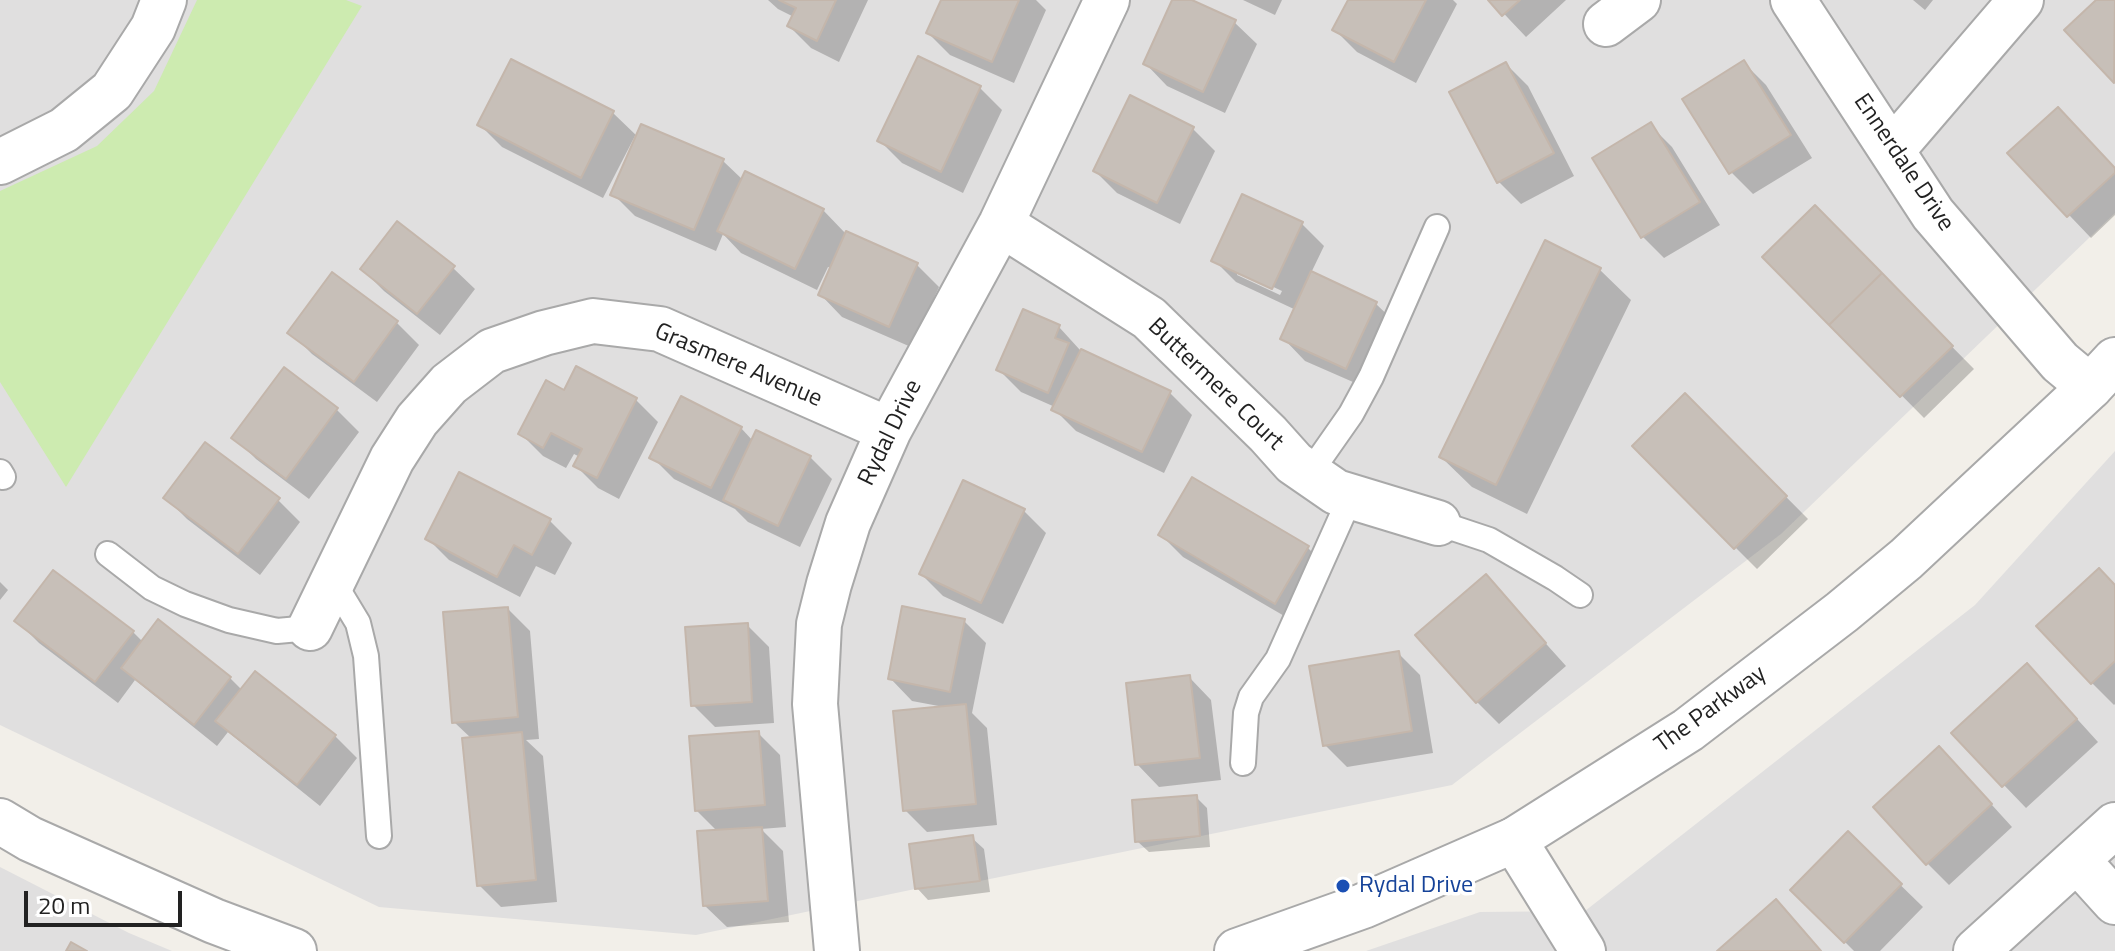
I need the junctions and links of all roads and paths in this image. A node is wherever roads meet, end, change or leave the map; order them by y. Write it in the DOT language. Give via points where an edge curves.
graph roads {
  1 [pos="164,0"];
  2 [pos="1107,0"];
  3 [pos="1793,0"];
  4 [pos="2021,0"];
  5 [pos="1893,149"];
  6 [pos="0,162"];
  7 [pos="1001,224"];
  8 [pos="1437,227"];
  9 [pos="2102,374"];
  10 [pos="889,430"];
  11 [pos="1309,474"];
  12 [pos="1350,498"];
  13 [pos="1438,523"];
  14 [pos="108,554"];
  15 [pos="332,580"];
  16 [pos="1580,595"];
  17 [pos="310,628"];
  18 [pos="1243,763"];
  19 [pos="0,821"];
  20 [pos="2115,825"];
  21 [pos="379,836"];
  22 [pos="1514,840"];
  23 [pos="2077,860"];
  24 [pos="2115,902"];
  25 [pos="294,951"];
  26 [pos="837,951"];
  27 [pos="1237,951"];
  28 [pos="1583,951"];
  29 [pos="1976,951"];
  1 -- 6 [label="street" via="153,28 112,91 64,130"];
  2 -- 7 [label="street, Rydal Drive"];
  3 -- 5 [label="street, Ennerdale Drive"];
  4 -- 5 [label="street"];
  5 -- 9 [label="street, Ennerdale Drive" via="1933,214 2060,362"];
  7 -- 10 [label="street, Rydal Drive"];
  7 -- 11 [label="street, Buttermere Court" via="1149,318"];
  8 -- 11 [label="lane" via="1371,377"];
  9 -- 22 [label="street, The Parkway" via="1906,559 1842,612 1688,730"];
  10 -- 15 [label="street, Grasmere Avenue" via="660,329 593,321 544,333 492,351 449,384 417,420"];
  10 -- 26 [label="street, Rydal Drive" via="848,523 819,624 815,704"];
  11 -- 12 [label="street, Buttermere Court"];
  12 -- 13 [label="street, Buttermere Court"];
  12 -- 18 [label="lane" via="1278,659 1251,697"];
  13 -- 16 [label="lane" via="1489,540"];
  14 -- 17 [label="lane" via="152,588 185,604 277,631"];
  15 -- 17 [label="street, Grasmere Avenue"];
  15 -- 21 [label="lane" via="358,623 366,656"];
  19 -- 25 [label="street" via="214,921"];
  20 -- 23 [label="street"];
  22 -- 27 [label="street, The Parkway" via="1363,906"];
  22 -- 28 [label="street"];
  23 -- 24 [label="street"];
  23 -- 29 [label="street"];
}
